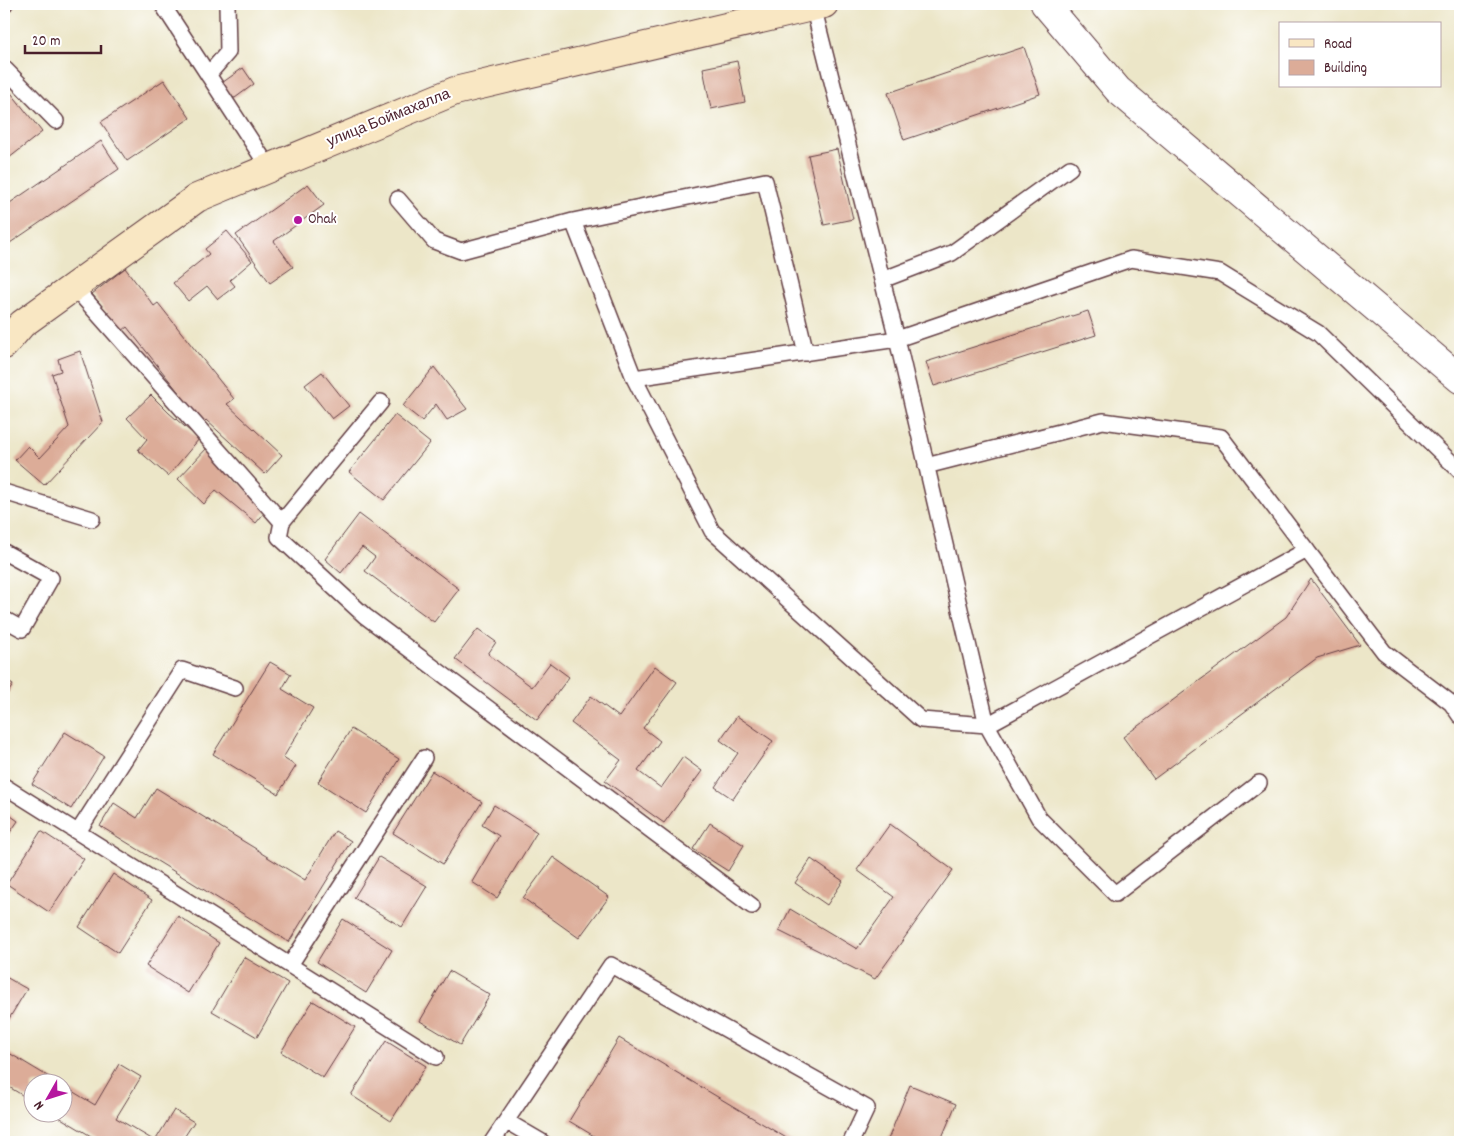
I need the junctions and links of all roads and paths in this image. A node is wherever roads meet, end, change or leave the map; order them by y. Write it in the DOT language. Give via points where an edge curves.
graph roads {
  1 [pos="162,4"];
  2 [pos="227,4"];
  3 [pos="1045,4"];
  4 [pos="819,5"];
  5 [pos="4,68"];
  6 [pos="208,75"];
  7 [pos="56,122"];
  8 [pos="269,168"];
  9 [pos="1070,168"];
  10 [pos="398,199"];
  11 [pos="573,221"];
  12 [pos="882,280"];
  13 [pos="74,287"];
  14 [pos="13,326"];
  15 [pos="897,339"];
  16 [pos="4,345"];
  17 [pos="806,353"];
  18 [pos="634,378"];
  19 [pos="1460,379"];
  20 [pos="381,402"];
  21 [pos="926,466"];
  22 [pos="1460,471"];
  23 [pos="4,492"];
  24 [pos="92,519"];
  25 [pos="282,522"];
  26 [pos="1307,550"];
  27 [pos="4,552"];
  28 [pos="4,619"];
  29 [pos="234,688"];
  30 [pos="1460,716"];
  31 [pos="987,725"];
  32 [pos="424,758"];
  33 [pos="1259,783"];
  34 [pos="4,786"];
  35 [pos="78,832"];
  36 [pos="752,906"];
  37 [pos="290,965"];
  38 [pos="436,1057"];
  39 [pos="506,1121"];
  40 [pos="492,1142"];
  41 [pos="542,1142"];
  42 [pos="851,1142"];
  1 -- 6 [label="lane"];
  2 -- 6 [label="lane" via="228,52"];
  3 -- 19 [label="street" via="1118,90"];
  4 -- 8 [label="main road, улица Боймахалла" via="455,91"];
  4 -- 12 [label="lane"];
  5 -- 7 [label="lane"];
  6 -- 8 [label="lane"];
  8 -- 13 [label="main road, улица Боймахалла" via="197,198"];
  9 -- 12 [label="lane" via="952,252"];
  10 -- 11 [label="lane" via="434,241 461,252"];
  11 -- 17 [label="lane" via="765,181"];
  11 -- 18 [label="lane"];
  12 -- 15 [label="lane"];
  13 -- 14 [label="main road, улица Боймахалла"];
  13 -- 25 [label="lane"];
  14 -- 16 [label="main road, улица Боймахалла"];
  15 -- 17 [label="lane"];
  15 -- 21 [label="lane"];
  15 -- 22 [label="lane" via="1131,260 1220,273 1318,332"];
  17 -- 18 [label="lane"];
  18 -- 31 [label="lane" via="712,531 922,720"];
  20 -- 25 [label="lane"];
  21 -- 26 [label="lane" via="1103,421 1221,437"];
  21 -- 31 [label="lane"];
  23 -- 24 [label="lane"];
  25 -- 36 [label="lane" via="279,537 365,616"];
  26 -- 30 [label="lane" via="1384,652 1451,703"];
  26 -- 31 [label="lane"];
  27 -- 28 [label="lane" via="51,578 22,629"];
  29 -- 35 [label="lane" via="182,670"];
  31 -- 33 [label="lane" via="1040,818 1115,894"];
  32 -- 37 [label="lane"];
  34 -- 35 [label="lane"];
  35 -- 37 [label="lane"];
  37 -- 38 [label="lane"];
  39 -- 40 [label="lane"];
  39 -- 41 [label="lane"];
  39 -- 42 [label="lane" via="611,965 867,1108"];
}
